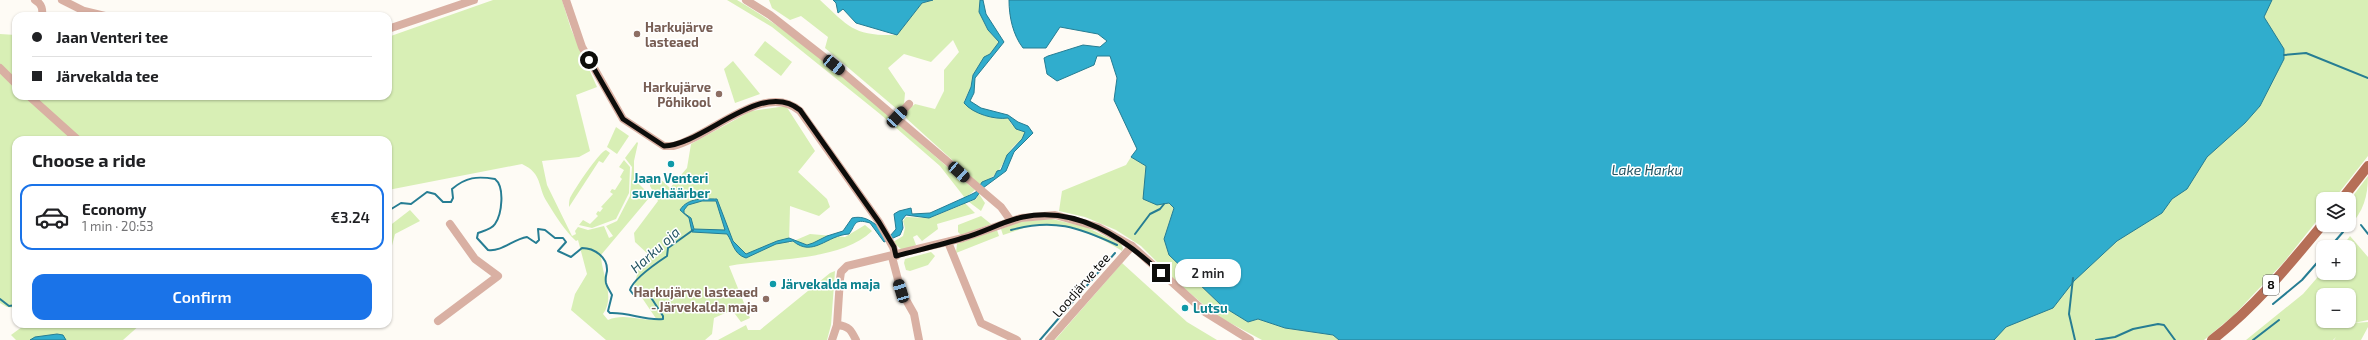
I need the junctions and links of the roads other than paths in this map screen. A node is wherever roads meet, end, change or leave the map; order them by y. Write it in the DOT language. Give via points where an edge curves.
graph roads {
  1 [pos="35,0"];
  2 [pos="62,0"];
  3 [pos="474,0"];
  4 [pos="566,0"];
  5 [pos="746,0"];
  6 [pos="43,12"];
  7 [pos="84,12"];
  8 [pos="392,28"];
  9 [pos="0,68"];
  10 [pos="12,80"];
  11 [pos="33,100"];
  12 [pos="909,104"];
  13 [pos="897,117"];
  14 [pos="74,136"];
  15 [pos="2368,166"];
  16 [pos="2348,192"];
  17 [pos="1011,221"];
  18 [pos="450,224"];
  19 [pos="2316,232"];
  20 [pos="948,242"];
  21 [pos="1132,246"];
  22 [pos="894,256"];
  23 [pos="438,321"];
  24 [pos="837,325"];
  25 [pos="832,340"];
  26 [pos="856,340"];
  27 [pos="919,340"];
  28 [pos="1017,340"];
  29 [pos="1049,340"];
  30 [pos="1248,340"];
  31 [pos="2212,340"];
  1 -- 6 [label="street" via="40,2"];
  2 -- 7 [label="street"];
  3 -- 8 [label="street"];
  4 -- 22 [label="street" via="582,47 623,119 664,146 677,145 755,105 780,102 794,105 800,110 888,238"];
  5 -- 13 [label="street" via="802,40"];
  9 -- 10 [label="street"];
  11 -- 14 [label="street"];
  12 -- 13 [label="street"];
  13 -- 17 [label="street" via="1001,207"];
  15 -- 16 [label="main road"];
  17 -- 20 [label="street"];
  17 -- 21 [label="street" via="1032,215 1055,214 1098,227"];
  18 -- 23 [label="street" via="475,259 498,276"];
  19 -- 31 [label="main road, 8" via="2264,294"];
  20 -- 22 [label="street"];
  20 -- 28 [label="street" via="981,323"];
  21 -- 29 [label="street, Loodjärve tee"];
  21 -- 30 [label="street" via="1199,308"];
  22 -- 24 [label="street" via="853,264 841,272"];
  22 -- 27 [label="street" via="901,291 914,314"];
  24 -- 25 [label="street"];
  24 -- 26 [label="street" via="850,329"];
}
